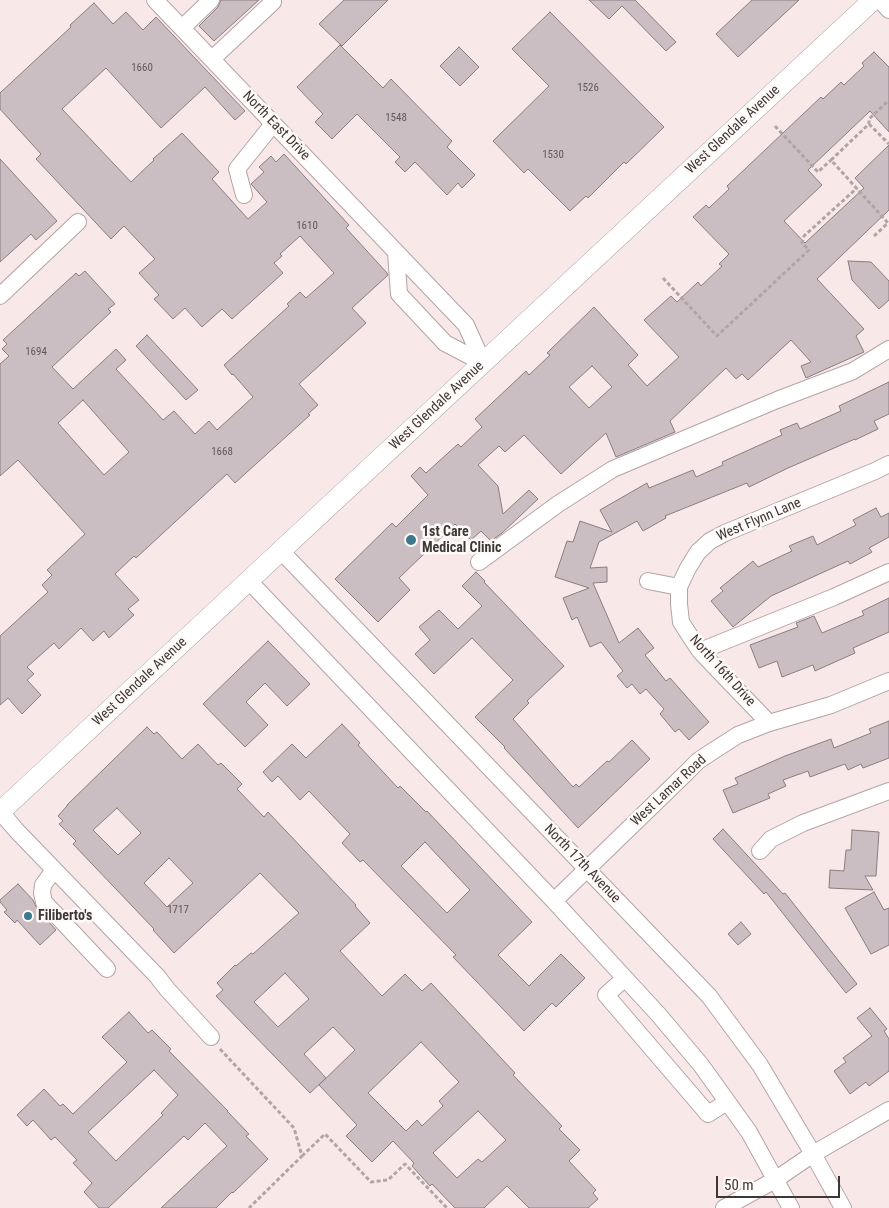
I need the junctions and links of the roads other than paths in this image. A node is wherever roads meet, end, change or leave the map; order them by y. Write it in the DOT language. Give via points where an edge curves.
graph roads {
  1 [pos="155,0"];
  2 [pos="211,0"];
  3 [pos="271,0"];
  4 [pos="873,0"];
  5 [pos="880,0"];
  6 [pos="889,10"];
  7 [pos="182,28"];
  8 [pos="212,59"];
  9 [pos="273,124"];
  10 [pos="244,194"];
  11 [pos="78,222"];
  12 [pos="396,252"];
  13 [pos="0,296"];
  14 [pos="445,304"];
  15 [pos="418,314"];
  16 [pos="889,349"];
  17 [pos="483,363"];
  18 [pos="889,464"];
  19 [pos="281,551"];
  20 [pos="479,562"];
  21 [pos="889,572"];
  22 [pos="249,580"];
  23 [pos="648,581"];
  24 [pos="679,587"];
  25 [pos="700,651"];
  26 [pos="889,681"];
  27 [pos="769,723"];
  28 [pos="889,791"];
  29 [pos="0,811"];
  30 [pos="760,851"];
  31 [pos="586,869"];
  32 [pos="54,870"];
  33 [pos="554,901"];
  34 [pos="107,969"];
  35 [pos="625,978"];
  36 [pos="214,1042"];
  37 [pos="727,1102"];
  38 [pos="889,1110"];
  39 [pos="813,1154"];
  40 [pos="775,1180"];
  41 [pos="724,1208"];
  42 [pos="791,1208"];
  43 [pos="843,1208"];
  1 -- 7 [label="street, North East Drive"];
  2 -- 7 [label="street"];
  3 -- 8 [label="street" via="273,2"];
  4 -- 17 [label="main road, West Glendale Avenue"];
  5 -- 6 [label="street"];
  7 -- 8 [label="street, North East Drive"];
  8 -- 9 [label="street, North East Drive"];
  9 -- 10 [label="street" via="237,168"];
  9 -- 12 [label="street, North East Drive"];
  11 -- 13 [label="street"];
  12 -- 14 [label="street, North East Drive"];
  12 -- 15 [label="street" via="399,294"];
  14 -- 15 [label="street"];
  14 -- 17 [label="street, North East Drive" via="466,325"];
  15 -- 17 [label="street" via="445,343"];
  16 -- 20 [label="street" via="853,371 613,469 558,504"];
  17 -- 19 [label="main road, West Glendale Avenue"];
  18 -- 24 [label="street, West Flynn Lane" via="710,541 698,552"];
  19 -- 22 [label="main road, West Glendale Avenue"];
  19 -- 31 [label="street, North 17th Avenue"];
  21 -- 25 [label="street"];
  22 -- 29 [label="main road, West Glendale Avenue"];
  22 -- 33 [label="street"];
  23 -- 24 [label="street"];
  24 -- 25 [label="street, North 16th Drive" via="681,622"];
  25 -- 27 [label="street, North 16th Drive"];
  26 -- 27 [label="street, West Lamar Road" via="831,705"];
  27 -- 31 [label="street, West Lamar Road" via="738,735 698,761"];
  28 -- 30 [label="street" via="803,823 771,839"];
  29 -- 32 [label="street"];
  31 -- 33 [label="street, West Lamar Road"];
  31 -- 39 [label="street, North 17th Avenue" via="709,996 760,1065"];
  32 -- 34 [label="street" via="43,885 44,902"];
  32 -- 36 [label="street" via="157,976"];
  33 -- 35 [label="street"];
  35 -- 37 [label="street" via="695,1058"];
  35 -- 37 [label="street" via="606,995 708,1114"];
  37 -- 40 [label="street"];
  38 -- 39 [label="street"];
  39 -- 40 [label="street"];
  39 -- 43 [label="street, North 17th Avenue"];
  40 -- 41 [label="street"];
  40 -- 42 [label="street"];
}
